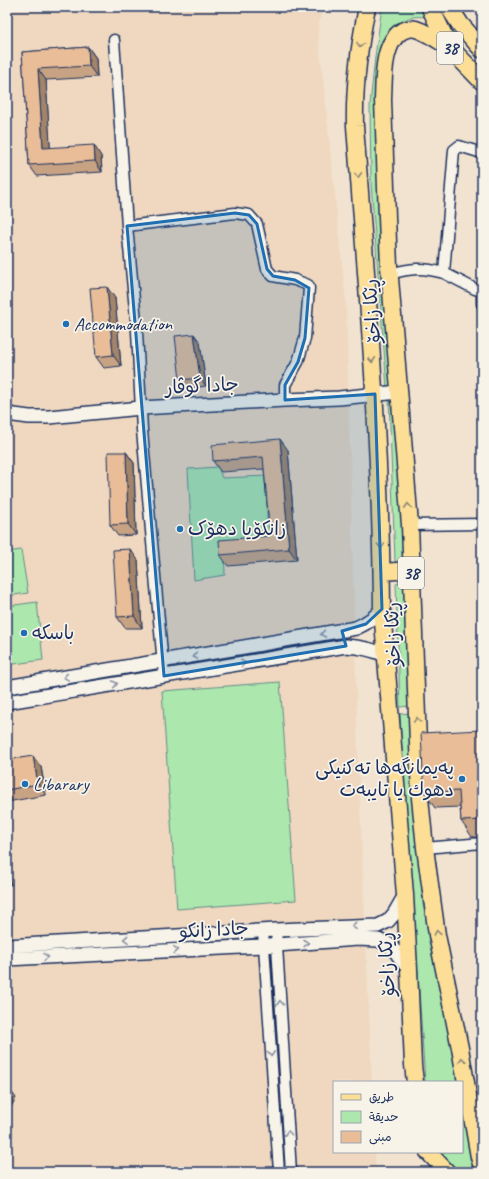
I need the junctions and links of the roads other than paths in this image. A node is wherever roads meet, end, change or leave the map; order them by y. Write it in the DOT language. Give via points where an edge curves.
graph roads {
  1 [pos="367,7"];
  2 [pos="430,7"];
  3 [pos="449,7"];
  4 [pos="114,40"];
  5 [pos="449,47"];
  6 [pos="482,49"];
  7 [pos="482,81"];
  8 [pos="482,153"];
  9 [pos="126,226"];
  10 [pos="444,273"];
  11 [pos="390,274"];
  12 [pos="482,291"];
  13 [pos="482,304"];
  14 [pos="399,392"];
  15 [pos="375,394"];
  16 [pos="285,400"];
  17 [pos="141,408"];
  18 [pos="7,414"];
  19 [pos="482,524"];
  20 [pos="410,525"];
  21 [pos="411,570"];
  22 [pos="382,572"];
  23 [pos="382,609"];
  24 [pos="342,631"];
  25 [pos="346,646"];
  26 [pos="385,655"];
  27 [pos="163,661"];
  28 [pos="164,676"];
  29 [pos="7,687"];
  30 [pos="7,702"];
  31 [pos="482,843"];
  32 [pos="425,848"];
  33 [pos="404,894"];
  34 [pos="388,921"];
  35 [pos="269,930"];
  36 [pos="388,944"];
  37 [pos="276,945"];
  38 [pos="7,946"];
  39 [pos="263,946"];
  40 [pos="7,959"];
  41 [pos="409,970"];
  42 [pos="415,1081"];
  43 [pos="429,1153"];
  44 [pos="482,1167"];
  45 [pos="279,1172"];
  46 [pos="291,1172"];
  47 [pos="447,1172"];
  1 -- 15 [label="main road, ڕێکا زاخۆ / 38, one-way" via="358,57 354,103"];
  2 -- 5 [label="highway, ڕێکا زاخۆ / 38"];
  3 -- 6 [label="highway, 38"];
  4 -- 9 [label="street"];
  5 -- 7 [label="highway, ڕێکا زاخۆ / 38"];
  5 -- 11 [label="main road, ڕێکا زاخۆ / 38" via="415,29 405,29 396,35 387,54 383,100"];
  8 -- 10 [label="street" via="459,146 454,150"];
  9 -- 16 [label="street" via="235,213 249,215 257,224 267,269 273,276 295,280 308,285 309,288 305,338 298,362 284,385"];
  9 -- 17 [label="street" via="137,331"];
  10 -- 11 [label="street" via="419,268"];
  10 -- 12 [label="street"];
  11 -- 14 [label="main road, ڕێکا زاخۆ / 38"];
  12 -- 13 [label="street"];
  14 -- 15 [label="street, جادا گوڤار"];
  20 -- 14 [label="main road, ڕێکا زاخۆ / 38, one-way"];
  15 -- 16 [label="street, جادا گوڤار"];
  15 -- 22 [label="main road, ڕێکا زاخۆ / 38, one-way"];
  16 -- 17 [label="street, جادا گوڤار"];
  17 -- 18 [label="street, جادا گوڤار" via="50,417"];
  17 -- 27 [label="street"];
  19 -- 20 [label="street"];
  20 -- 21 [label="main road, ڕێکا زاخۆ / 38"];
  21 -- 22 [label="main road"];
  32 -- 21 [label="main road, ڕێکا زاخۆ / 38, one-way" via="420,798 422,742"];
  22 -- 23 [label="main road, ڕێکا زاخۆ / 38"];
  23 -- 24 [label="street" via="366,624"];
  23 -- 26 [label="main road, ڕێکا زاخۆ / 38"];
  24 -- 25 [label="street"];
  24 -- 27 [label="street, one-way"];
  25 -- 26 [label="street" via="360,647"];
  28 -- 25 [label="street, one-way"];
  26 -- 33 [label="main road, ڕێکا زاخۆ / 38"];
  27 -- 28 [label="street"];
  27 -- 29 [label="street, one-way"];
  30 -- 28 [label="street, one-way"];
  31 -- 32 [label="street"];
  44 -- 32 [label="main road, ڕێکا زاخۆ / 38, one-way" via="437,935"];
  33 -- 34 [label="street"];
  33 -- 41 [label="main road, ڕێکا زاخۆ / 38"];
  34 -- 35 [label="street, جادا زانکو, one-way" via="378,926"];
  34 -- 36 [label="street"];
  35 -- 37 [label="street"];
  35 -- 38 [label="street, جادا زانکو, one-way"];
  35 -- 39 [label="street"];
  37 -- 36 [label="street, جادا زانکو, one-way" via="358,939 378,940"];
  36 -- 41 [label="street"];
  37 -- 39 [label="street, جادا زانکو"];
  46 -- 37 [label="street, one-way"];
  40 -- 39 [label="street, جادا زانکو, one-way"];
  39 -- 45 [label="street, one-way"];
  41 -- 42 [label="main road, ڕێکا زاخۆ / 38"];
  43 -- 47 [label="main road"];
}
